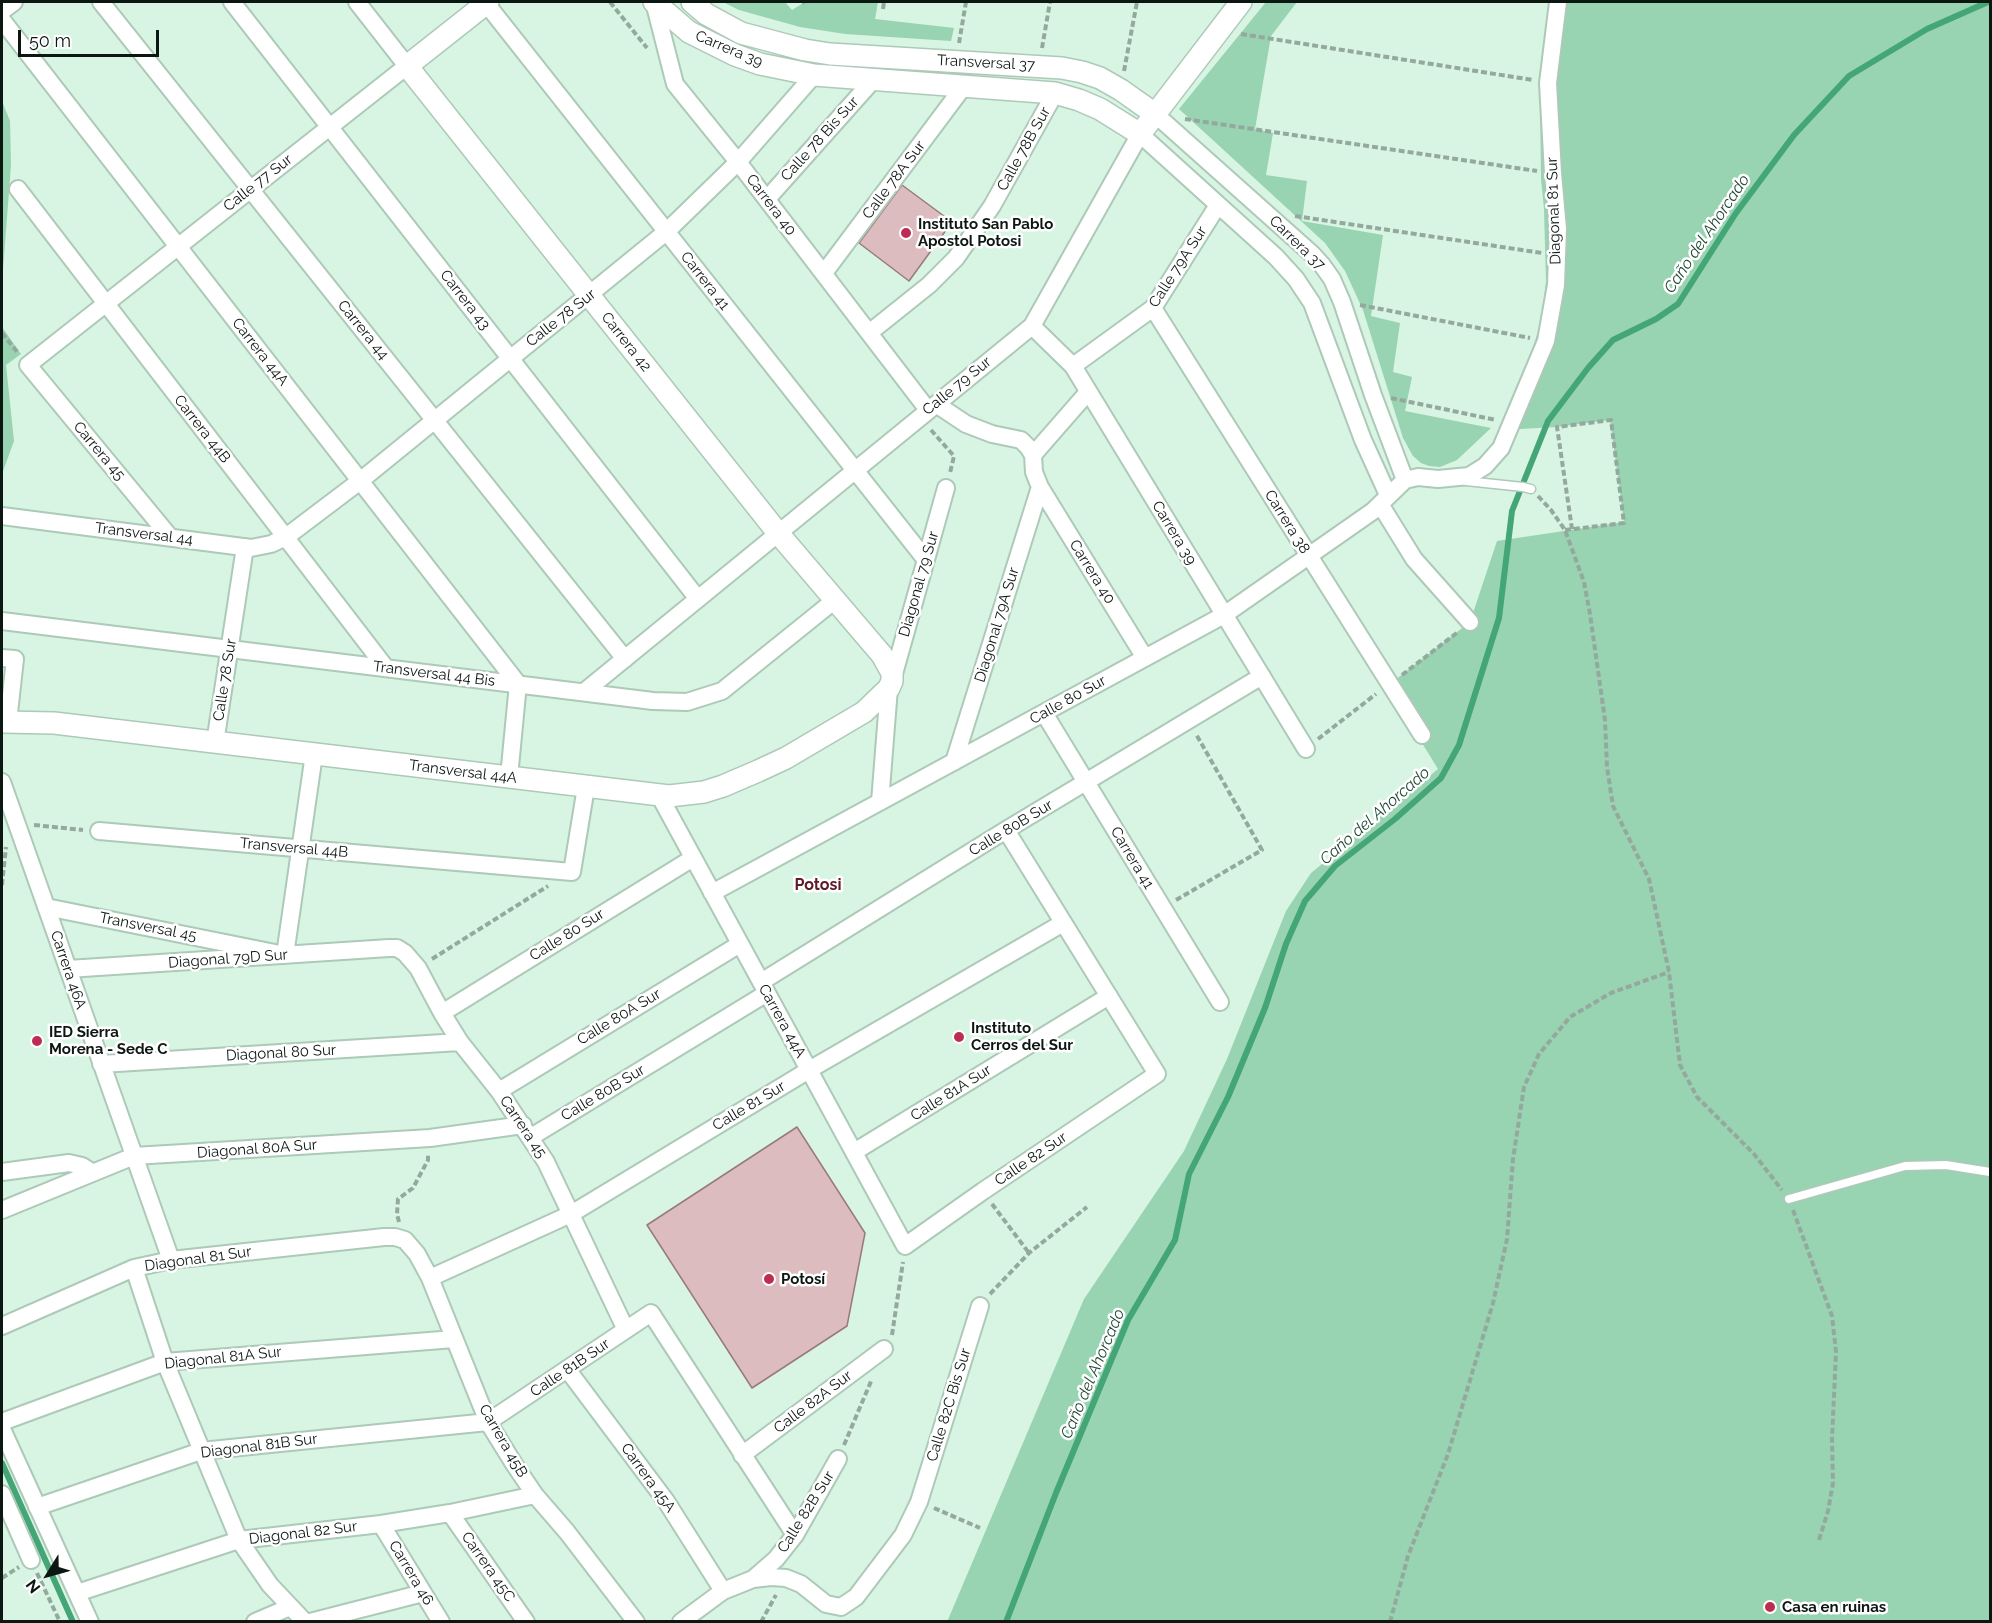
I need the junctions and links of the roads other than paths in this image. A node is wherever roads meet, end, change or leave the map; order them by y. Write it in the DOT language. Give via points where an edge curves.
graph roads {
  1 [pos="14,2"];
  2 [pos="101,2"];
  3 [pos="232,2"];
  4 [pos="357,2"];
  5 [pos="486,2"];
  6 [pos="654,2"];
  7 [pos="692,2"];
  8 [pos="1241,2"];
  9 [pos="1558,2"];
  10 [pos="2,11"];
  11 [pos="2,20"];
  12 [pos="805,50"];
  13 [pos="407,66"];
  14 [pos="814,75"];
  15 [pos="874,79"];
  16 [pos="964,86"];
  17 [pos="1055,93"];
  18 [pos="1155,114"];
  19 [pos="330,127"];
  20 [pos="1140,134"];
  21 [pos="738,162"];
  22 [pos="18,189"];
  23 [pos="251,189"];
  24 [pos="766,199"];
  25 [pos="1218,204"];
  26 [pos="666,232"];
  27 [pos="178,246"];
  28 [pos="824,273"];
  29 [pos="590,296"];
  30 [pos="106,304"];
  31 [pos="1152,308"];
  32 [pos="1032,326"];
  33 [pos="870,333"];
  34 [pos="510,358"];
  35 [pos="28,365"];
  36 [pos="1073,366"];
  37 [pos="1088,392"];
  38 [pos="928,410"];
  39 [pos="434,420"];
  40 [pos="1034,455"];
  41 [pos="855,470"];
  42 [pos="1438,479"];
  43 [pos="1405,480"];
  44 [pos="360,481"];
  45 [pos="1040,487"];
  46 [pos="946,488"];
  47 [pos="1531,489"];
  48 [pos="1384,500"];
  49 [pos="2,516"];
  50 [pos="777,534"];
  51 [pos="170,537"];
  52 [pos="286,537"];
  53 [pos="245,547"];
  54 [pos="1309,556"];
  55 [pos="926,560"];
  56 [pos="698,599"];
  57 [pos="835,600"];
  58 [pos="1224,615"];
  59 [pos="2,621"];
  60 [pos="1470,622"];
  61 [pos="229,649"];
  62 [pos="2,657"];
  63 [pos="1145,658"];
  64 [pos="625,659"];
  65 [pos="386,668"];
  66 [pos="1262,676"];
  67 [pos="518,684"];
  68 [pos="891,685"];
  69 [pos="584,692"];
  70 [pos="1044,713"];
  71 [pos="5,722"];
  72 [pos="1422,735"];
  73 [pos="215,742"];
  74 [pos="1306,748"];
  75 [pos="314,754"];
  76 [pos="954,762"];
  77 [pos="509,777"];
  78 [pos="2,782"];
  79 [pos="1087,782"];
  80 [pos="586,787"];
  81 [pos="659,795"];
  82 [pos="880,802"];
  83 [pos="99,831"];
  84 [pos="1006,831"];
  85 [pos="300,848"];
  86 [pos="693,858"];
  87 [pos="712,893"];
  88 [pos="46,907"];
  89 [pos="1063,923"];
  90 [pos="740,944"];
  91 [pos="389,948"];
  92 [pos="285,955"];
  93 [pos="68,969"];
  94 [pos="764,988"];
  95 [pos="1109,996"];
  96 [pos="1220,1002"];
  97 [pos="442,1013"];
  98 [pos="460,1042"];
  99 [pos="102,1064"];
  100 [pos="809,1070"];
  101 [pos="499,1091"];
  102 [pos="527,1131"];
  103 [pos="854,1152"];
  104 [pos="134,1156"];
  105 [pos="2,1172"];
  106 [pos="1990,1172"];
  107 [pos="93,1173"];
  108 [pos="1789,1199"];
  109 [pos="2,1210"];
  110 [pos="571,1214"];
  111 [pos="405,1240"];
  112 [pos="905,1246"];
  113 [pos="171,1260"];
  114 [pos="134,1268"];
  115 [pos="430,1278"];
  116 [pos="980,1306"];
  117 [pos="2,1326"];
  118 [pos="626,1330"];
  119 [pos="454,1339"];
  120 [pos="884,1349"];
  121 [pos="165,1362"];
  122 [pos="567,1369"];
  123 [pos="2,1422"];
  124 [pos="488,1422"];
  125 [pos="2,1430"];
  126 [pos="201,1451"];
  127 [pos="742,1455"];
  128 [pos="838,1459"];
  129 [pos="2,1494"];
  130 [pos="535,1495"];
  131 [pos="37,1507"];
  132 [pos="450,1513"];
  133 [pos="381,1524"];
  134 [pos="795,1535"];
  135 [pos="239,1540"];
  136 [pos="38,1547"];
  137 [pos="753,1579"];
  138 [pos="723,1591"];
  139 [pos="77,1593"];
  140 [pos="423,1593"];
  141 [pos="290,1607"];
  142 [pos="90,1622"];
  143 [pos="255,1622"];
  144 [pos="305,1622"];
  145 [pos="310,1622"];
  146 [pos="441,1622"];
  147 [pos="526,1622"];
  148 [pos="636,1622"];
  149 [pos="681,1622"];
  1 -- 10 [label="street"];
  2 -- 23 [label="street, Carrera 44"];
  3 -- 19 [label="street, Carrera 43"];
  4 -- 13 [label="street, Carrera 42"];
  5 -- 13 [label="street, Calle 77 Sur"];
  5 -- 26 [label="street, Carrera 41"];
  6 -- 14 [label="street, Carrera 39" via="689,32 735,54 760,64"];
  6 -- 21 [label="street, Carrera 40" via="675,84"];
  7 -- 12 [label="street, Carrera 39" via="741,33"];
  8 -- 18 [label="street, Calle 79 Sur"];
  9 -- 42 [label="street, Diagonal 81 Sur" via="1548,83 1558,255 1546,340 1501,448 1485,466 1469,476"];
  11 -- 27 [label="street, Carrera 44A"];
  12 -- 18 [label="street, Transversal 37" via="1062,68 1100,78"];
  13 -- 19 [label="street, Calle 77 Sur"];
  13 -- 29 [label="street, Carrera 42"];
  14 -- 15 [label="street, Transversal 37"];
  14 -- 21 [label="street, Calle 78 Sur"];
  15 -- 16 [label="street, Transversal 37"];
  15 -- 24 [label="street, Calle 78 Bis Sur"];
  16 -- 17 [label="street, Transversal 37"];
  16 -- 28 [label="street, Calle 78A Sur"];
  17 -- 20 [label="street, Transversal 37" via="1100,109"];
  17 -- 33 [label="street, Calle 78B Sur" via="992,206 956,258"];
  18 -- 20 [label="street, Calle 79 Sur"];
  18 -- 43 [label="street, Carrera 37" via="1312,254 1332,279"];
  19 -- 23 [label="street, Calle 77 Sur"];
  19 -- 34 [label="street, Carrera 43"];
  20 -- 25 [label="street, Carrera 37"];
  20 -- 32 [label="street, Calle 79 Sur"];
  21 -- 24 [label="street, Carrera 40"];
  21 -- 26 [label="street, Calle 78 Sur"];
  22 -- 30 [label="street, Carrera 44B"];
  23 -- 27 [label="street, Calle 77 Sur"];
  23 -- 39 [label="street, Carrera 44"];
  24 -- 28 [label="street, Carrera 40"];
  25 -- 31 [label="street, Calle 79A Sur"];
  25 -- 48 [label="street, Carrera 37" via="1276,257 1312,303"];
  26 -- 29 [label="street, Calle 78 Sur"];
  26 -- 41 [label="street, Carrera 41"];
  27 -- 30 [label="street, Calle 77 Sur"];
  27 -- 44 [label="street, Carrera 44A"];
  28 -- 33 [label="street, Carrera 40"];
  29 -- 34 [label="street, Calle 78 Sur"];
  29 -- 50 [label="street, Carrera 42"];
  30 -- 35 [label="street, Calle 77 Sur"];
  30 -- 52 [label="street, Carrera 44B"];
  31 -- 36 [label="street, Calle 79A Sur"];
  31 -- 54 [label="street, Carrera 38"];
  32 -- 36 [label="street, Carrera 39"];
  32 -- 38 [label="street, Calle 79 Sur"];
  33 -- 38 [label="street, Carrera 40"];
  34 -- 39 [label="street, Calle 78 Sur"];
  34 -- 56 [label="street, Carrera 43"];
  35 -- 51 [label="street, Carrera 45"];
  36 -- 37 [label="street, Carrera 39"];
  37 -- 40 [label="street"];
  37 -- 58 [label="street, Carrera 39"];
  38 -- 40 [label="street, Carrera 40" via="992,434 1021,440"];
  38 -- 41 [label="street, Calle 79 Sur"];
  39 -- 44 [label="street, Calle 78 Sur"];
  39 -- 64 [label="street, Carrera 44"];
  40 -- 45 [label="street, Carrera 40" via="1034,472"];
  41 -- 50 [label="street, Calle 79 Sur"];
  41 -- 55 [label="street, Carrera 41"];
  42 -- 43 [label="street, Diagonal 81 Sur"];
  42 -- 47 [label="lane"];
  43 -- 48 [label="street, Calle 80 Sur"];
  44 -- 52 [label="street, Calle 78 Sur"];
  44 -- 67 [label="street, Carrera 44A"];
  45 -- 63 [label="street, Carrera 40"];
  45 -- 76 [label="street, Diagonal 79A Sur"];
  46 -- 55 [label="street, Diagonal 79 Sur"];
  48 -- 54 [label="street, Calle 80 Sur"];
  48 -- 60 [label="street, Carrera 37" via="1414,559"];
  49 -- 51 [label="street, Transversal 44"];
  50 -- 56 [label="street, Calle 79 Sur"];
  50 -- 57 [label="street, Carrera 42"];
  51 -- 53 [label="street, Transversal 44"];
  52 -- 53 [label="street, Transversal 44" via="262,546"];
  52 -- 65 [label="street, Carrera 44B"];
  53 -- 61 [label="street, Calle 78 Sur"];
  54 -- 58 [label="street, Calle 80 Sur"];
  54 -- 72 [label="street, Carrera 38"];
  55 -- 68 [label="street, Diagonal 79 Sur"];
  56 -- 64 [label="street, Calle 79 Sur"];
  57 -- 68 [label="street, Carrera 42" via="889,665"];
  57 -- 69 [label="street, Transversal 44 Bis" via="722,691 687,702"];
  58 -- 63 [label="street, Calle 80 Sur"];
  58 -- 66 [label="street, Carrera 39"];
  59 -- 61 [label="street, Transversal 44 Bis"];
  61 -- 65 [label="street, Transversal 44 Bis"];
  61 -- 73 [label="street, Calle 78 Sur"];
  62 -- 71 [label="street" via="15,659"];
  63 -- 70 [label="street, Calle 80 Sur"];
  64 -- 69 [label="street, Calle 79 Sur"];
  65 -- 67 [label="street, Transversal 44 Bis"];
  66 -- 74 [label="street, Carrera 39"];
  66 -- 79 [label="street, Calle 80B Sur"];
  67 -- 69 [label="street, Transversal 44 Bis"];
  67 -- 77 [label="street"];
  68 -- 81 [label="street, Transversal 44A" via="864,712 786,758 704,792"];
  68 -- 82 [label="street, Diagonal 79 Sur"];
  70 -- 76 [label="street, Calle 80 Sur"];
  70 -- 79 [label="street, Carrera 41"];
  71 -- 73 [label="street, Transversal 44A" via="54,723"];
  73 -- 75 [label="street, Transversal 44A"];
  75 -- 77 [label="street, Transversal 44A"];
  75 -- 85 [label="street"];
  76 -- 82 [label="street, Calle 80 Sur"];
  77 -- 80 [label="street, Transversal 44A"];
  78 -- 88 [label="street, Carrera 46A"];
  79 -- 84 [label="street, Calle 80B Sur"];
  79 -- 96 [label="street, Carrera 41"];
  80 -- 81 [label="street, Transversal 44A"];
  80 -- 85 [label="street, Transversal 44B" via="572,872"];
  81 -- 86 [label="street, Carrera 44A"];
  82 -- 87 [label="street, Calle 80 Sur"];
  83 -- 85 [label="street, Transversal 44B"];
  84 -- 89 [label="street"];
  84 -- 94 [label="street, Calle 80B Sur"];
  85 -- 92 [label="street"];
  86 -- 87 [label="street, Carrera 44A"];
  86 -- 97 [label="street, Calle 80 Sur"];
  87 -- 90 [label="street, Carrera 44A"];
  88 -- 92 [label="street, Transversal 45"];
  88 -- 93 [label="street, Carrera 46A"];
  89 -- 95 [label="street"];
  89 -- 100 [label="street, Calle 81 Sur"];
  90 -- 94 [label="street, Carrera 44A"];
  90 -- 101 [label="street, Calle 80A Sur"];
  91 -- 92 [label="street, Diagonal 79D Sur"];
  91 -- 97 [label="street, Carrera 45" via="405,953 418,968"];
  92 -- 93 [label="street, Diagonal 79D Sur"];
  93 -- 99 [label="street, Carrera 46A"];
  94 -- 100 [label="street, Carrera 44A"];
  94 -- 102 [label="street, Calle 80B Sur"];
  95 -- 103 [label="street, Calle 81A Sur"];
  95 -- 112 [label="street, Calle 82 Sur" via="1157,1074"];
  97 -- 98 [label="street, Carrera 45"];
  98 -- 99 [label="street, Diagonal 80 Sur"];
  98 -- 101 [label="street, Carrera 45"];
  99 -- 104 [label="street, Carrera 46A"];
  100 -- 103 [label="street, Carrera 44A"];
  100 -- 110 [label="street, Calle 81 Sur"];
  101 -- 102 [label="street, Carrera 45"];
  102 -- 104 [label="street, Diagonal 80A Sur"];
  102 -- 110 [label="street, Carrera 45"];
  103 -- 112 [label="street, Carrera 44A"];
  104 -- 107 [label="street, Diagonal 80A Sur"];
  104 -- 113 [label="street, Carrera 46A"];
  105 -- 107 [label="street" via="69,1163"];
  106 -- 108 [label="lane" via="1946,1165 1905,1166"];
  107 -- 109 [label="street, Diagonal 80A Sur"];
  110 -- 115 [label="street, Calle 81 Sur"];
  110 -- 118 [label="street, Carrera 45"];
  111 -- 113 [label="street, Diagonal 81 Sur" via="384,1238"];
  111 -- 115 [label="street, Carrera 45B"];
  113 -- 114 [label="street, Diagonal 81 Sur"];
  114 -- 117 [label="street, Diagonal 81 Sur"];
  114 -- 121 [label="street"];
  115 -- 119 [label="street, Carrera 45B"];
  116 -- 137 [label="street, Calle 82C Bis Sur" via="919,1502 903,1535 856,1597 841,1606 826,1604 801,1584 786,1578"];
  118 -- 122 [label="street, Calle 81B Sur"];
  118 -- 127 [label="street, Calle 81B Sur" via="651,1313"];
  119 -- 121 [label="street, Diagonal 81A Sur"];
  119 -- 124 [label="street, Carrera 45B"];
  120 -- 127 [label="street, Calle 82A Sur"];
  121 -- 123 [label="street, Diagonal 81A Sur"];
  121 -- 126 [label="street"];
  122 -- 124 [label="street, Calle 81B Sur"];
  122 -- 138 [label="street, Carrera 45A" via="666,1502"];
  124 -- 126 [label="street, Diagonal 81B Sur"];
  124 -- 130 [label="street, Carrera 45B"];
  125 -- 131 [label="street"];
  126 -- 131 [label="street, Diagonal 81B Sur"];
  126 -- 135 [label="street"];
  127 -- 134 [label="street"];
  128 -- 134 [label="street, Calle 82B Sur"];
  129 -- 136 [label="street"];
  130 -- 132 [label="street, Diagonal 82 Sur"];
  130 -- 148 [label="street, Carrera 45B"];
  131 -- 136 [label="street"];
  132 -- 133 [label="street, Diagonal 82 Sur"];
  132 -- 147 [label="street, Carrera 45C"];
  133 -- 135 [label="street, Diagonal 82 Sur"];
  133 -- 140 [label="street, Carrera 46"];
  134 -- 137 [label="street, Calle 82B Sur"];
  135 -- 139 [label="street, Diagonal 82 Sur"];
  135 -- 141 [label="street"];
  136 -- 139 [label="street"];
  137 -- 138 [label="street, Calle 82B Sur"];
  138 -- 149 [label="street, Calle 82B Sur"];
  139 -- 142 [label="street"];
  140 -- 145 [label="street"];
  140 -- 146 [label="street, Carrera 46"];
  141 -- 143 [label="street"];
  141 -- 144 [label="street"];
}
